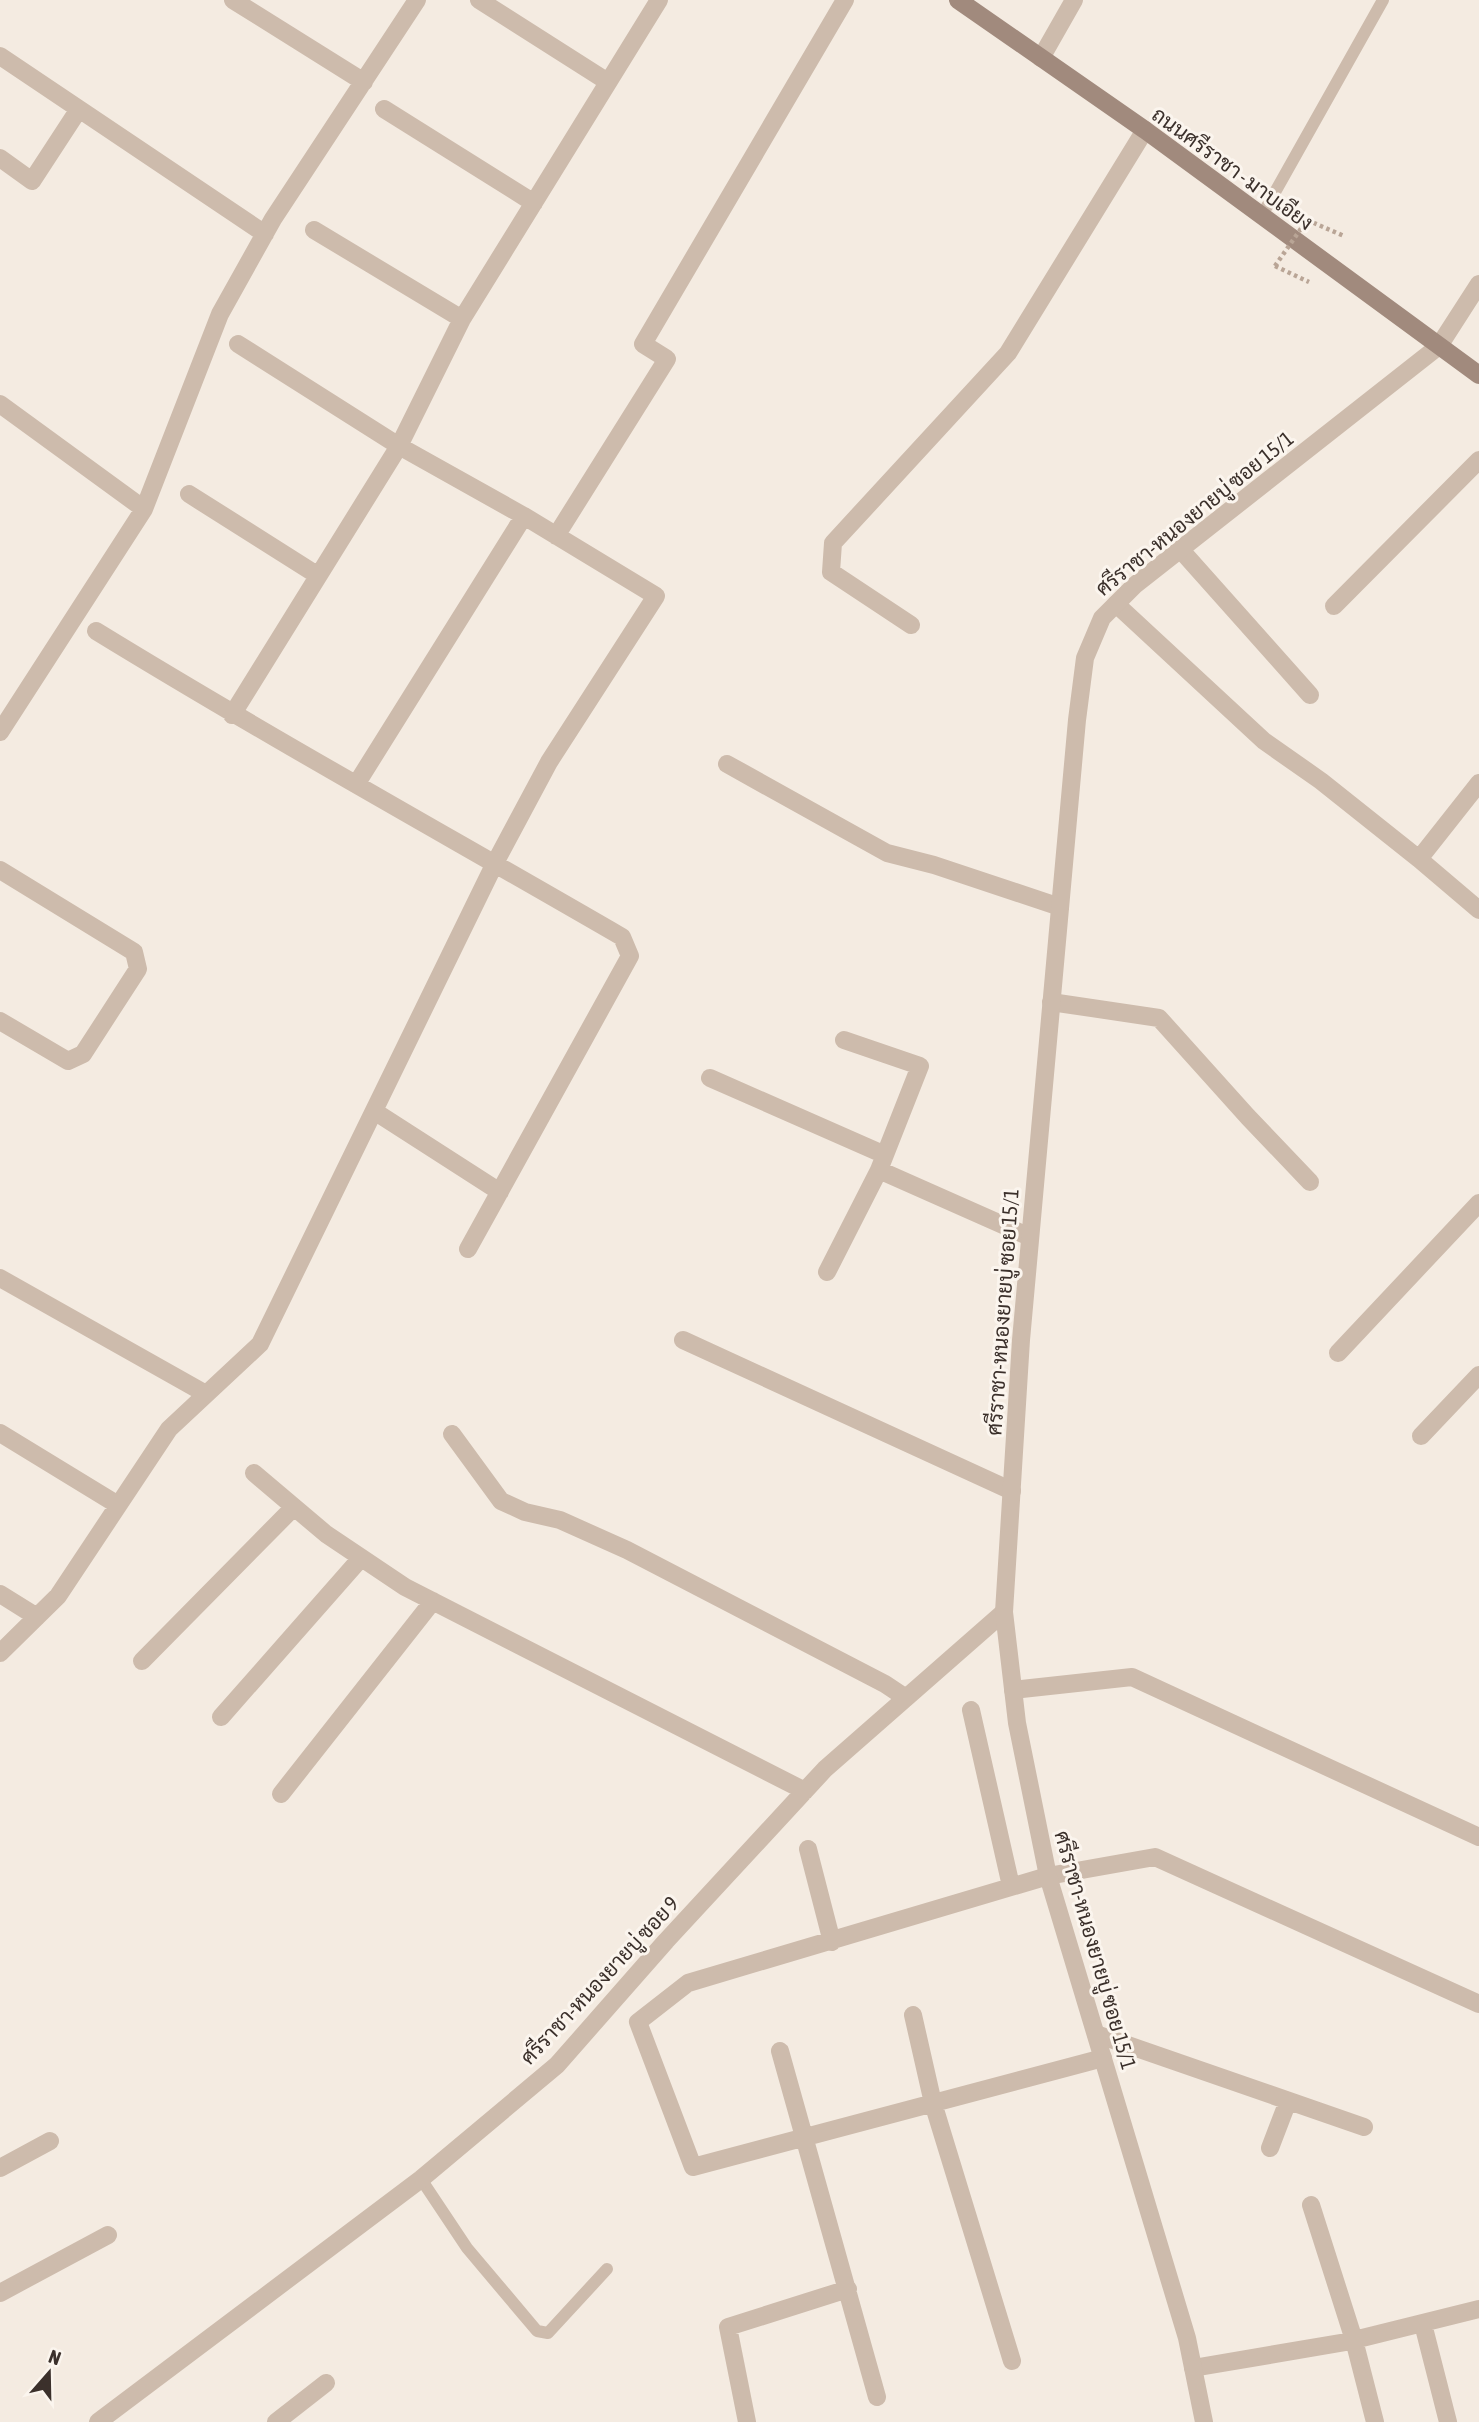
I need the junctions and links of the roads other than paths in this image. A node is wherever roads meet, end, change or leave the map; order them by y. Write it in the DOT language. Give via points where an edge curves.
graph roads {
  1 [pos="233,0"];
  2 [pos="417,0"];
  3 [pos="479,0"];
  4 [pos="659,0"];
  5 [pos="845,0"];
  6 [pos="958,0"];
  7 [pos="1074,0"];
  8 [pos="1383,0"];
  9 [pos="0,56"];
  10 [pos="1041,58"];
  11 [pos="364,82"];
  12 [pos="608,82"];
  13 [pos="79,109"];
  14 [pos="384,109"];
  15 [pos="1145,130"];
  16 [pos="0,158"];
  17 [pos="534,203"];
  18 [pos="1261,217"];
  19 [pos="314,230"];
  20 [pos="265,234"];
  21 [pos="1479,284"];
  22 [pos="462,319"];
  23 [pos="238,344"];
  24 [pos="1439,346"];
  25 [pos="1479,375"];
  26 [pos="0,404"];
  27 [pos="399,446"];
  28 [pos="1479,460"];
  29 [pos="189,494"];
  30 [pos="144,509"];
  31 [pos="524,516"];
  32 [pos="556,536"];
  33 [pos="1180,549"];
  34 [pos="317,575"];
  35 [pos="1116,604"];
  36 [pos="1334,606"];
  37 [pos="911,625"];
  38 [pos="96,631"];
  39 [pos="1310,695"];
  40 [pos="232,715"];
  41 [pos="0,732"];
  42 [pos="727,764"];
  43 [pos="357,783"];
  44 [pos="1479,783"];
  45 [pos="1419,859"];
  46 [pos="495,863"];
  47 [pos="0,870"];
  48 [pos="1060,907"];
  49 [pos="1479,910"];
  50 [pos="1051,1002"];
  51 [pos="0,1021"];
  52 [pos="844,1040"];
  53 [pos="710,1078"];
  54 [pos="374,1111"];
  55 [pos="882,1162"];
  56 [pos="1310,1182"];
  57 [pos="500,1192"];
  58 [pos="1479,1203"];
  59 [pos="1030,1237"];
  60 [pos="468,1249"];
  61 [pos="827,1272"];
  62 [pos="0,1278"];
  63 [pos="683,1340"];
  64 [pos="1338,1353"];
  65 [pos="1479,1375"];
  66 [pos="206,1394"];
  67 [pos="0,1433"];
  68 [pos="452,1434"];
  69 [pos="1421,1436"];
  70 [pos="254,1473"];
  71 [pos="1012,1491"];
  72 [pos="118,1505"];
  73 [pos="294,1507"];
  74 [pos="361,1558"];
  75 [pos="0,1594"];
  76 [pos="433,1601"];
  77 [pos="1004,1612"];
  78 [pos="37,1617"];
  79 [pos="0,1653"];
  80 [pos="142,1661"];
  81 [pos="1013,1689"];
  82 [pos="906,1698"];
  83 [pos="971,1710"];
  84 [pos="221,1717"];
  85 [pos="805,1791"];
  86 [pos="281,1794"];
  87 [pos="1479,1837"];
  88 [pos="808,1849"];
  89 [pos="1048,1876"];
  90 [pos="1011,1886"];
  91 [pos="832,1942"];
  92 [pos="1479,2004"];
  93 [pos="913,2015"];
  94 [pos="1096,2034"];
  95 [pos="780,2051"];
  96 [pos="1103,2058"];
  97 [pos="1288,2101"];
  98 [pos="933,2103"];
  99 [pos="1364,2127"];
  100 [pos="806,2137"];
  101 [pos="50,2141"];
  102 [pos="1270,2148"];
  103 [pos="0,2168"];
  104 [pos="421,2179"];
  105 [pos="1311,2205"];
  106 [pos="108,2235"];
  107 [pos="607,2269"];
  108 [pos="848,2290"];
  109 [pos="0,2292"];
  110 [pos="1479,2309"];
  111 [pos="1423,2324"];
  112 [pos="1354,2340"];
  113 [pos="1012,2361"];
  114 [pos="1193,2368"];
  115 [pos="326,2383"];
  116 [pos="877,2398"];
  117 [pos="1200,2421"];
  118 [pos="98,2422"];
  119 [pos="276,2422"];
  120 [pos="747,2422"];
  121 [pos="1375,2422"];
  122 [pos="1448,2422"];
  1 -- 11 [label="street"];
  2 -- 11 [label="street"];
  3 -- 12 [label="street"];
  4 -- 12 [label="street"];
  5 -- 32 [label="street" via="643,344 667,359"];
  6 -- 10 [label="main road, ถนนศรีราชา - มาบเอียง"];
  7 -- 10 [label="street"];
  8 -- 18 [label="lane"];
  9 -- 13 [label="street"];
  10 -- 15 [label="main road, ถนนศรีราชา - มาบเอียง"];
  11 -- 20 [label="street"];
  12 -- 17 [label="street"];
  13 -- 16 [label="street" via="32,181"];
  13 -- 20 [label="street"];
  14 -- 17 [label="street"];
  15 -- 18 [label="main road, ถนนศรีราชา - มาบเอียง"];
  15 -- 37 [label="street" via="1007,353 833,543 831,572"];
  17 -- 22 [label="street"];
  18 -- 24 [label="main road, ถนนศรีราชา - มาบเอียง"];
  19 -- 22 [label="street"];
  20 -- 30 [label="street" via="220,314"];
  21 -- 24 [label="street, ศรีราชา-หนองยายบู่ ซอย 15/1"];
  22 -- 27 [label="street"];
  23 -- 27 [label="street"];
  24 -- 25 [label="main road, ถนนศรีราชา - มาบเอียง"];
  24 -- 33 [label="street, ศรีราชา-หนองยายบู่ ซอย 15/1"];
  26 -- 30 [label="street"];
  27 -- 31 [label="street"];
  27 -- 34 [label="street"];
  28 -- 36 [label="street"];
  29 -- 34 [label="street"];
  30 -- 41 [label="street"];
  31 -- 32 [label="street"];
  31 -- 43 [label="street"];
  32 -- 46 [label="street" via="656,596 549,762"];
  33 -- 35 [label="street, ศรีราชา-หนองยายบู่ ซอย 15/1"];
  33 -- 39 [label="street"];
  34 -- 40 [label="street"];
  35 -- 45 [label="street" via="1264,741"];
  35 -- 48 [label="street, ศรีราชา-หนองยายบู่ ซอย 15/1" via="1102,618 1085,658"];
  38 -- 40 [label="street"];
  40 -- 43 [label="street"];
  42 -- 48 [label="street" via="887,853"];
  43 -- 46 [label="street"];
  44 -- 45 [label="street"];
  45 -- 49 [label="street"];
  46 -- 54 [label="street"];
  46 -- 57 [label="street" via="622,937 630,956"];
  47 -- 51 [label="street" via="134,952 138,969 83,1054 68,1061"];
  48 -- 50 [label="street, ศรีราชา-หนองยายบู่ ซอย 15/1"];
  50 -- 56 [label="street" via="1159,1018"];
  50 -- 59 [label="street, ศรีราชา-หนองยายบู่ ซอย 15/1"];
  52 -- 55 [label="street" via="920,1066"];
  53 -- 55 [label="street"];
  54 -- 57 [label="street"];
  54 -- 66 [label="street" via="260,1343"];
  55 -- 59 [label="street"];
  55 -- 61 [label="street"];
  57 -- 60 [label="street"];
  58 -- 64 [label="street"];
  59 -- 71 [label="street, ศรีราชา-หนองยายบู่ ซอย 15/1"];
  62 -- 66 [label="street"];
  63 -- 71 [label="street"];
  65 -- 69 [label="street"];
  66 -- 72 [label="street" via="169,1429"];
  67 -- 72 [label="street"];
  68 -- 82 [label="street" via="501,1501 560,1520 627,1550"];
  70 -- 73 [label="street"];
  71 -- 77 [label="street, ศรีราชา-หนองยายบู่ ซอย 15/1"];
  72 -- 78 [label="street" via="58,1596"];
  73 -- 74 [label="street"];
  73 -- 80 [label="street"];
  74 -- 76 [label="street"];
  74 -- 84 [label="street"];
  75 -- 78 [label="street"];
  76 -- 85 [label="street"];
  76 -- 86 [label="street"];
  77 -- 81 [label="street, ศรีราชา-หนองยายบู่ ซอย 15/1"];
  77 -- 82 [label="street, ศรีราชา-หนองยายบู่ ซอย 9"];
  78 -- 79 [label="street"];
  81 -- 87 [label="street" via="1132,1677"];
  81 -- 89 [label="street, ศรีราชา-หนองยายบู่ ซอย 15/1"];
  82 -- 85 [label="street, ศรีราชา-หนองยายบู่ ซอย 9"];
  83 -- 90 [label="street"];
  85 -- 104 [label="street, ศรีราชา-หนองยายบู่ ซอย 9" via="556,2065"];
  88 -- 91 [label="street"];
  89 -- 90 [label="street"];
  89 -- 92 [label="street" via="1155,1857"];
  89 -- 94 [label="street, ศรีราชา-หนองยายบู่ ซอย 15/1"];
  90 -- 91 [label="street"];
  91 -- 100 [label="street" via="688,1983 639,2022 693,2167"];
  93 -- 98 [label="street"];
  94 -- 96 [label="street, ศรีราชา-หนองยายบู่ ซอย 15/1"];
  94 -- 97 [label="street"];
  95 -- 100 [label="street"];
  96 -- 98 [label="street"];
  96 -- 114 [label="street, ศรีราชา-หนองยายบู่ ซอย 15/1"];
  97 -- 99 [label="street"];
  97 -- 102 [label="street"];
  98 -- 100 [label="street"];
  98 -- 113 [label="street"];
  100 -- 108 [label="street"];
  101 -- 103 [label="street"];
  104 -- 107 [label="lane" via="467,2248 537,2331 548,2333"];
  104 -- 118 [label="street, ศรีราชา-หนองยายบู่ ซอย 9"];
  105 -- 112 [label="street"];
  106 -- 109 [label="street"];
  108 -- 116 [label="street"];
  108 -- 120 [label="street" via="728,2326"];
  110 -- 111 [label="street"];
  111 -- 112 [label="street"];
  111 -- 122 [label="street"];
  112 -- 114 [label="street"];
  112 -- 121 [label="street"];
  114 -- 117 [label="street, ศรีราชา-หนองยายบู่ ซอย 15/1"];
  115 -- 119 [label="street"];
}
